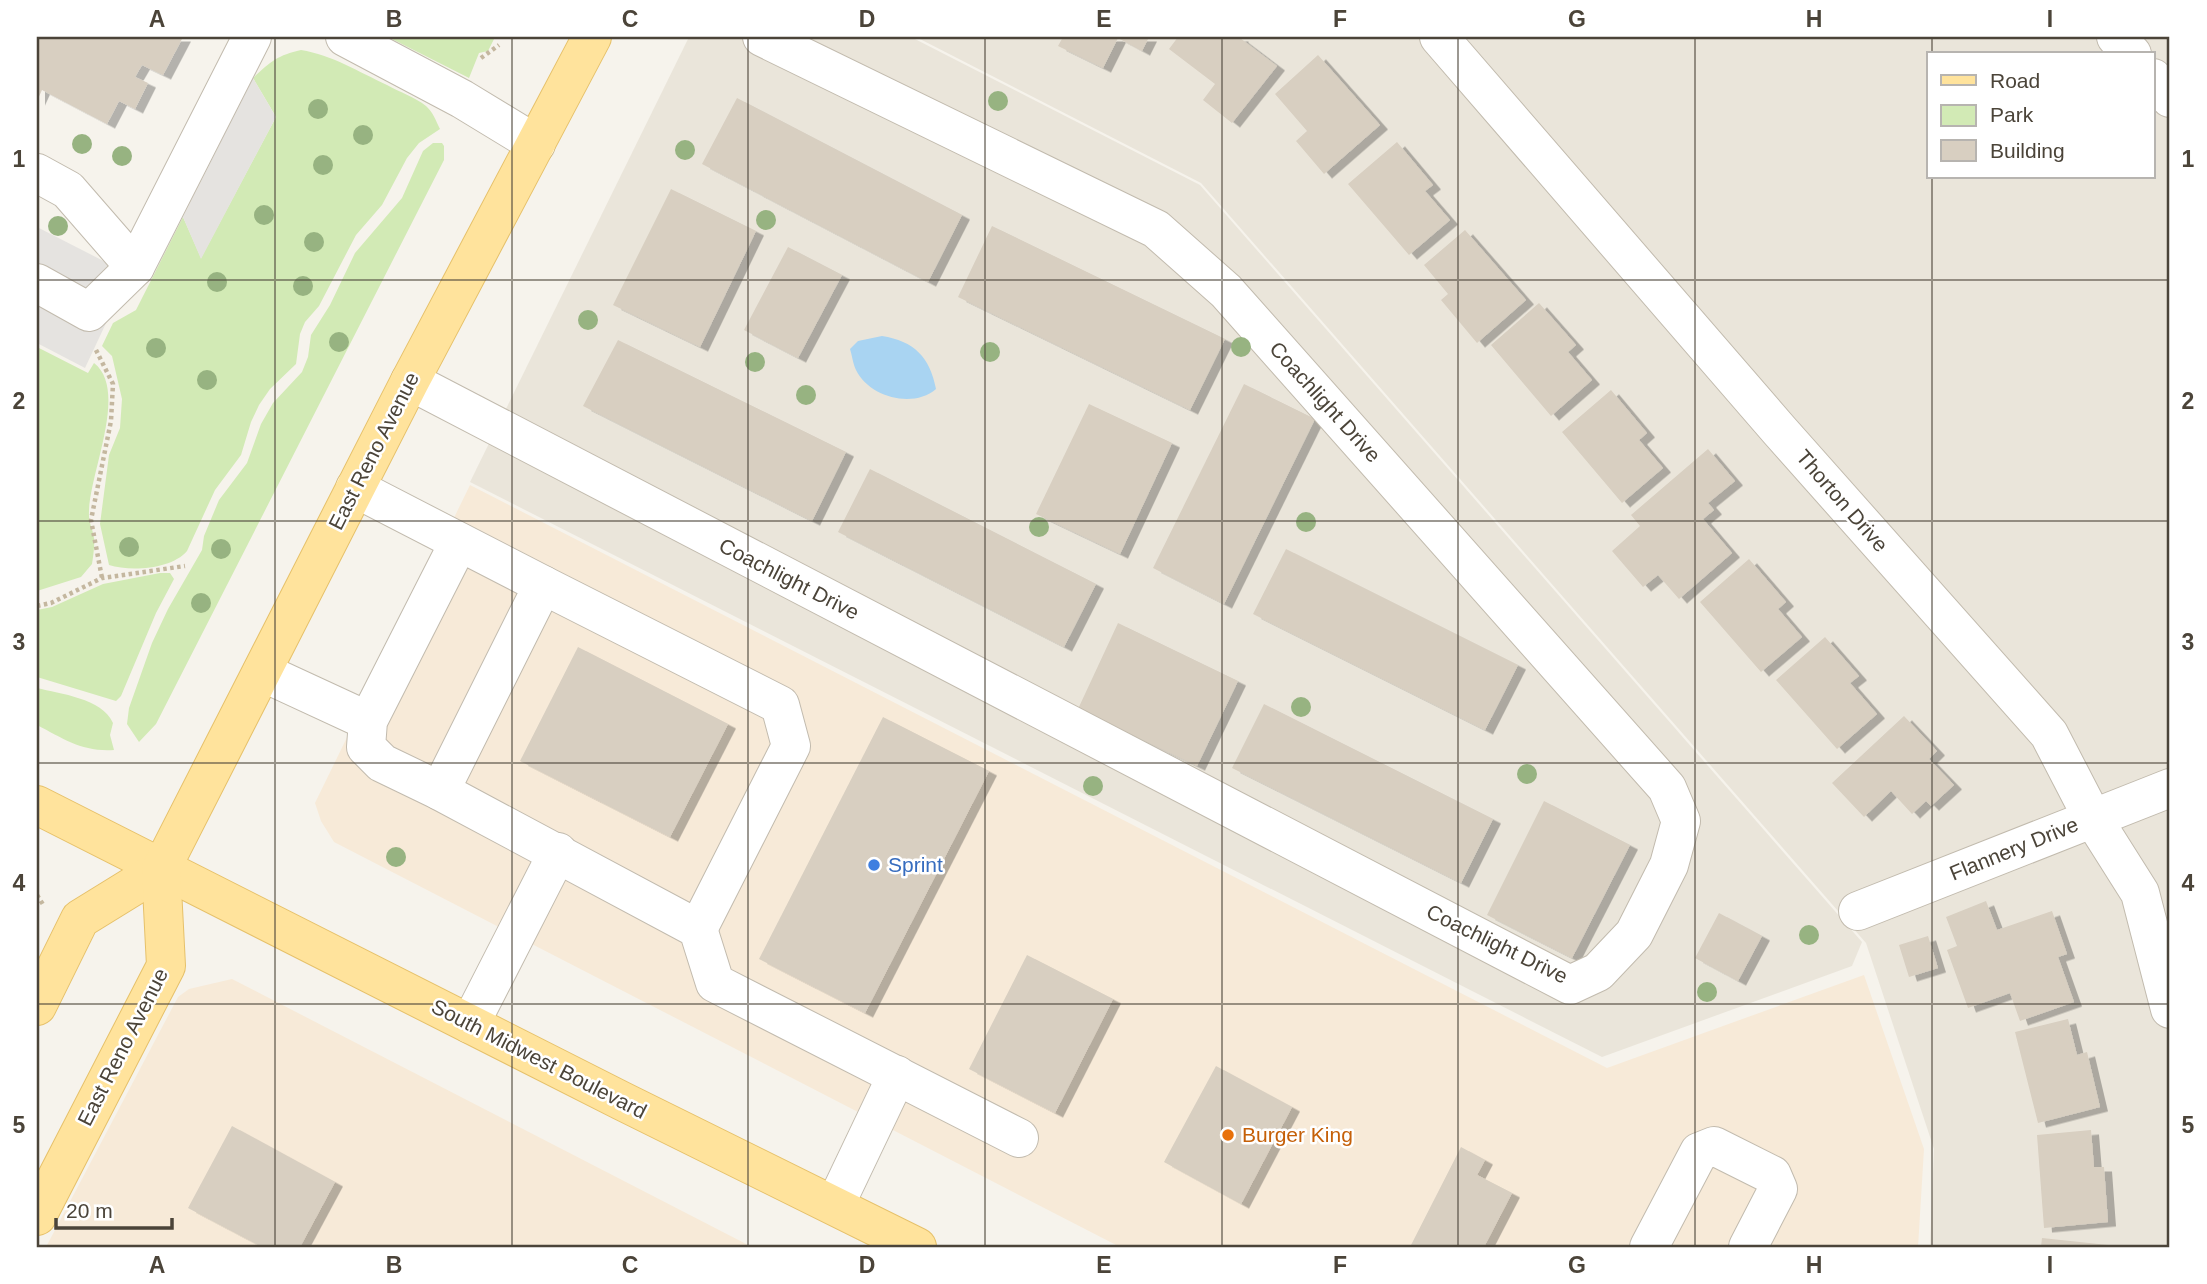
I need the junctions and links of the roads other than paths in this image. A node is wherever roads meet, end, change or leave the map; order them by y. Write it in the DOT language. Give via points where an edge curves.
graph roads {
  1 [pos="252,37"];
  2 [pos="345,37"];
  3 [pos="592,37"];
  4 [pos="762,37"];
  5 [pos="1439,37"];
  6 [pos="2116,37"];
  7 [pos="2130,52"];
  8 [pos="2154,79"];
  9 [pos="2170,98"];
  10 [pos="536,144"];
  11 [pos="37,173"];
  12 [pos="135,267"];
  13 [pos="37,283"];
  14 [pos="410,381"];
  15 [pos="355,488"];
  16 [pos="459,542"];
  17 [pos="543,585"];
  18 [pos="261,672"];
  19 [pos="368,721"];
  20 [pos="2170,788"];
  21 [pos="440,791"];
  22 [pos="37,805"];
  23 [pos="2092,817"];
  24 [pos="558,852"];
  25 [pos="161,869"];
  26 [pos="1858,911"];
  27 [pos="698,929"];
  28 [pos="37,1006"];
  29 [pos="2170,1009"];
  30 [pos="470,1024"];
  31 [pos="897,1075"];
  32 [pos="1019,1138"];
  33 [pos="835,1205"];
  34 [pos="37,1216"];
  35 [pos="917,1247"];
  36 [pos="1649,1247"];
  37 [pos="1748,1247"];
  1 -- 12 [label="street"];
  2 -- 10 [label="street"];
  3 -- 10 [label="main road, East Reno Avenue"];
  4 -- 14 [label="street, Coachlight Drive" via="1156,229 1226,291 1667,788 1681,821 1669,865 1634,934 1598,972 1570,985"];
  5 -- 23 [label="street, Thorton Drive" via="2049,734"];
  6 -- 7 [label="street"];
  8 -- 9 [label="street"];
  10 -- 14 [label="main road, East Reno Avenue"];
  11 -- 12 [label="street" via="68,190"];
  12 -- 13 [label="street" via="89,312"];
  14 -- 15 [label="main road, East Reno Avenue"];
  15 -- 16 [label="street"];
  15 -- 18 [label="main road, East Reno Avenue"];
  16 -- 17 [label="street"];
  16 -- 19 [label="street"];
  17 -- 21 [label="street"];
  17 -- 27 [label="street" via="780,705 791,746"];
  18 -- 19 [label="street"];
  18 -- 25 [label="main road, East Reno Avenue"];
  19 -- 21 [label="street" via="366,747 382,763"];
  20 -- 23 [label="street, Flannery Drive"];
  21 -- 24 [label="street"];
  22 -- 25 [label="main road, South Midwest Boulevard"];
  23 -- 26 [label="street, Flannery Drive"];
  23 -- 29 [label="street, Thorton Drive" via="2140,892"];
  24 -- 27 [label="street"];
  24 -- 30 [label="street"];
  25 -- 28 [label="main road" via="80,919"];
  25 -- 30 [label="main road, South Midwest Boulevard"];
  25 -- 34 [label="main road, East Reno Avenue" via="166,966"];
  27 -- 31 [label="street" via="715,983"];
  30 -- 33 [label="main road, South Midwest Boulevard"];
  31 -- 32 [label="street"];
  31 -- 33 [label="street"];
  33 -- 35 [label="main road, South Midwest Boulevard"];
  36 -- 37 [label="street" via="1699,1152 1714,1146 1772,1175 1778,1189"];
}
